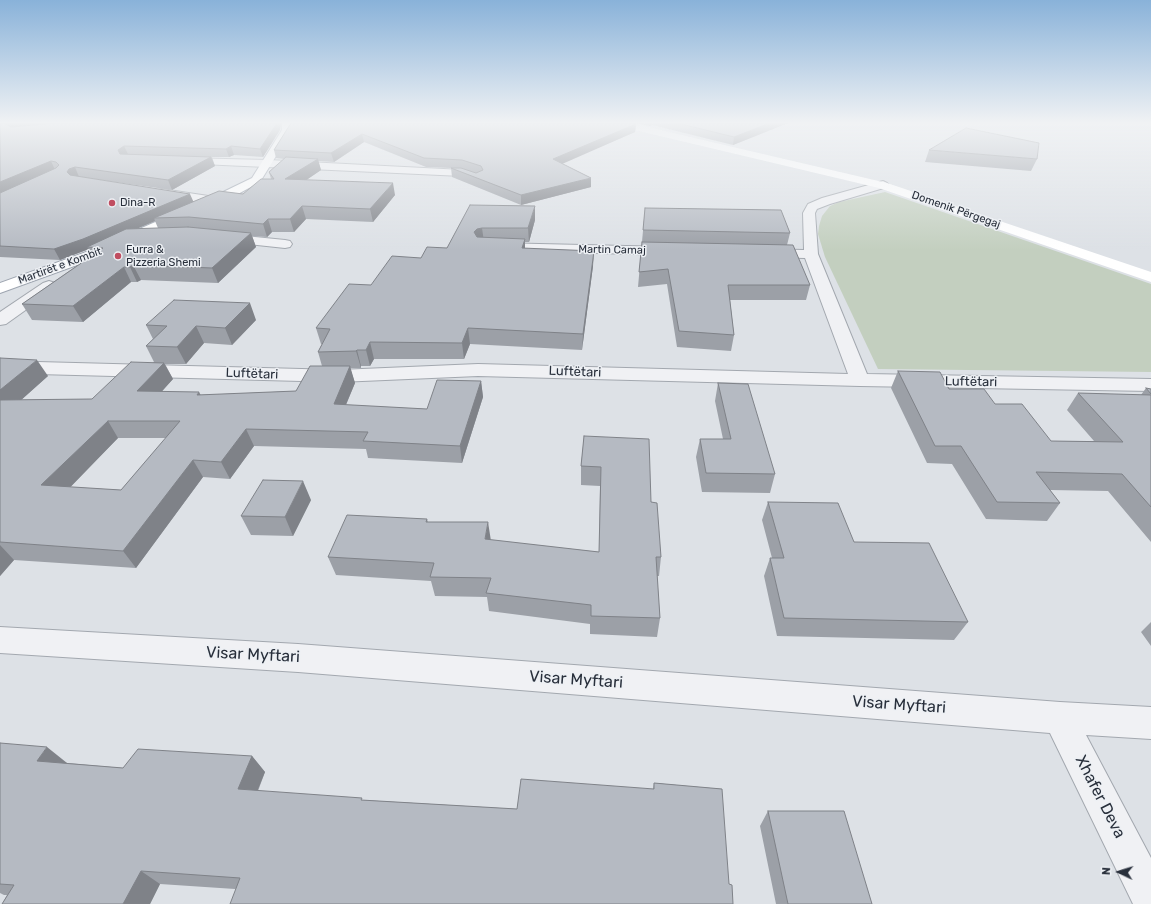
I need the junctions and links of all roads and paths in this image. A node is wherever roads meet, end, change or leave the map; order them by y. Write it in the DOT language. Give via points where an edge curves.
graph roads {
  1 [pos="266,165"];
  2 [pos="311,165"];
  3 [pos="798,165"];
  4 [pos="477,178"];
  5 [pos="883,185"];
  6 [pos="147,191"];
  7 [pos="215,201"];
  8 [pos="162,237"];
  9 [pos="209,237"];
  10 [pos="131,238"];
  11 [pos="285,244"];
  12 [pos="484,247"];
  13 [pos="684,251"];
  14 [pos="755,253"];
  15 [pos="94,254"];
  16 [pos="811,254"];
  17 [pos="1151,276"];
  18 [pos="2,285"];
  19 [pos="0,320"];
  20 [pos="0,367"];
  21 [pos="860,380"];
  22 [pos="1151,385"];
  23 [pos="0,640"];
  24 [pos="1060,718"];
  25 [pos="1151,723"];
  26 [pos="1151,898"];
  1 -- 7 [label="main road, Martirët e Kombit" via="256,180"];
  2 -- 4 [label="street" via="463,173"];
  3 -- 5 [label="main road, Domenik Përgegaj"];
  5 -- 16 [label="street" via="837,197 812,207 809,213"];
  5 -- 17 [label="main road, Domenik Përgegaj"];
  6 -- 7 [label="street"];
  7 -- 10 [label="main road, Martirët e Kombit"];
  8 -- 10 [label="street"];
  9 -- 11 [label="street"];
  10 -- 15 [label="main road, Martirët e Kombit"];
  12 -- 13 [label="street, Martin Camaj"];
  14 -- 16 [label="street"];
  15 -- 18 [label="main road, Martirët e Kombit"];
  15 -- 19 [label="street"];
  16 -- 21 [label="street"];
  20 -- 21 [label="street, Luftëtari" via="339,376 478,370"];
  21 -- 22 [label="street, Luftëtari"];
  23 -- 24 [label="street, Visar Myftari" via="298,658"];
  24 -- 25 [label="street, Visar Myftari"];
  24 -- 26 [label="street, Xhafer Deva"];
}
